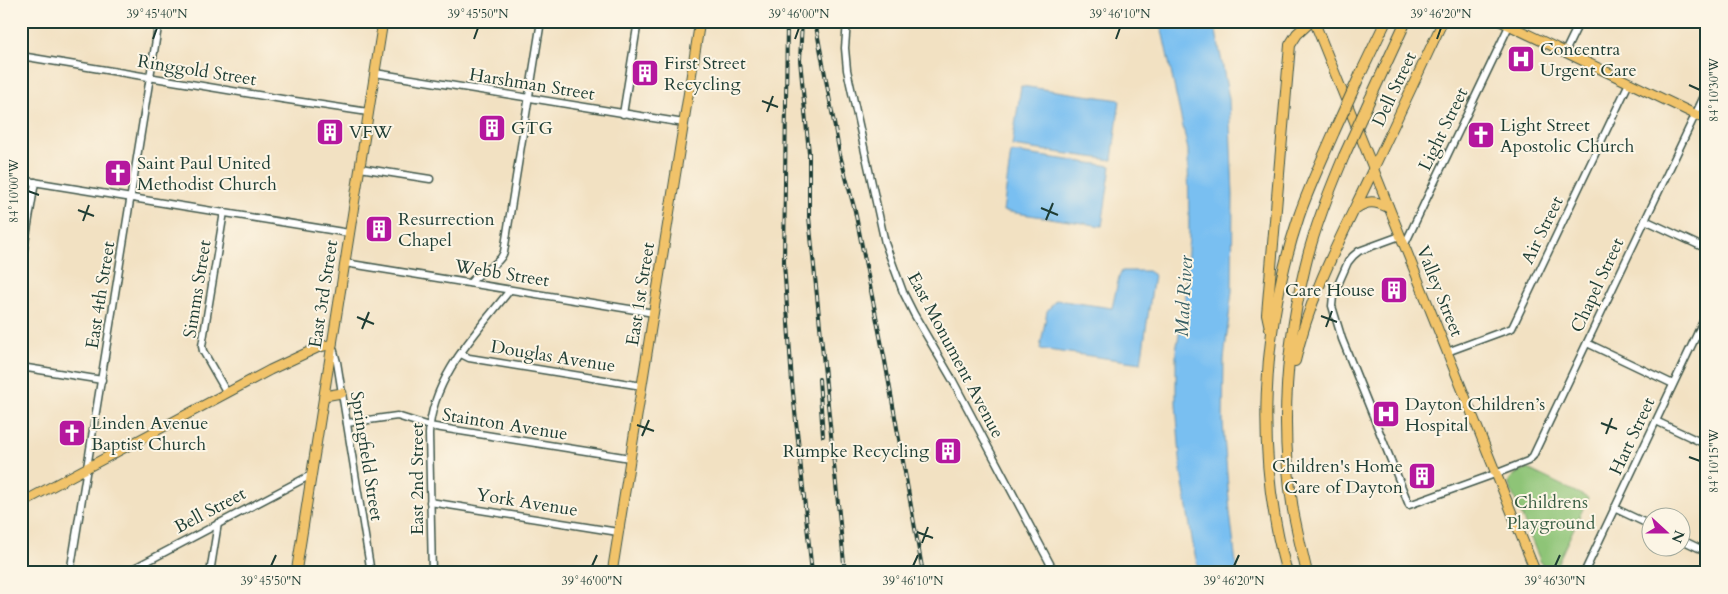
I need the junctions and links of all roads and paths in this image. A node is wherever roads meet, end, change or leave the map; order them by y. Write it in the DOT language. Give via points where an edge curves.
graph roads {
  1 [pos="159,21"];
  2 [pos="383,21"];
  3 [pos="541,21"];
  4 [pos="638,21"];
  5 [pos="700,21"];
  6 [pos="847,21"];
  7 [pos="1312,21"];
  8 [pos="1386,21"];
  9 [pos="1406,21"];
  10 [pos="1443,21"];
  11 [pos="1500,21"];
  12 [pos="1580,21"];
  13 [pos="1509,26"];
  14 [pos="1565,52"];
  15 [pos="21,56"];
  16 [pos="374,73"];
  17 [pos="150,78"];
  18 [pos="1629,83"];
  19 [pos="1707,90"];
  20 [pos="529,98"];
  21 [pos="368,112"];
  22 [pos="623,114"];
  23 [pos="1695,115"];
  24 [pos="1707,120"];
  25 [pos="684,123"];
  26 [pos="360,168"];
  27 [pos="1374,170"];
  28 [pos="430,179"];
  29 [pos="21,180"];
  30 [pos="35,182"];
  31 [pos="131,197"];
  32 [pos="1388,207"];
  33 [pos="1355,208"];
  34 [pos="224,212"];
  35 [pos="1645,220"];
  36 [pos="349,233"];
  37 [pos="1400,236"];
  38 [pos="1404,246"];
  39 [pos="1707,249"];
  40 [pos="345,263"];
  41 [pos="21,267"];
  42 [pos="470,283"];
  43 [pos="510,290"];
  44 [pos="654,313"];
  45 [pos="1707,313"];
  46 [pos="1271,332"];
  47 [pos="1698,332"];
  48 [pos="1707,336"];
  49 [pos="1587,343"];
  50 [pos="332,344"];
  51 [pos="1447,352"];
  52 [pos="461,354"];
  53 [pos="21,367"];
  54 [pos="102,380"];
  55 [pos="1288,380"];
  56 [pos="1673,384"];
  57 [pos="642,386"];
  58 [pos="342,393"];
  59 [pos="226,394"];
  60 [pos="324,396"];
  61 [pos="1656,421"];
  62 [pos="347,423"];
  63 [pos="429,426"];
  64 [pos="1707,445"];
  65 [pos="630,458"];
  66 [pos="88,468"];
  67 [pos="1495,474"];
  68 [pos="311,475"];
  69 [pos="430,502"];
  70 [pos="21,503"];
  71 [pos="1614,508"];
  72 [pos="1640,520"];
  73 [pos="218,523"];
  74 [pos="618,532"];
  75 [pos="1690,544"];
  76 [pos="1707,552"];
  77 [pos="70,573"];
  78 [pos="124,573"];
  79 [pos="210,573"];
  80 [pos="296,573"];
  81 [pos="371,573"];
  82 [pos="432,573"];
  83 [pos="612,573"];
  84 [pos="1055,573"];
  85 [pos="1287,573"];
  86 [pos="1307,573"];
  87 [pos="1536,573"];
  88 [pos="1584,573"];
  1 -- 17 [label="street, East 4th Street"];
  2 -- 16 [label="main road, East 3rd Street"];
  3 -- 20 [label="street"];
  4 -- 22 [label="street"];
  5 -- 25 [label="main road, East 1st Street"];
  6 -- 84 [label="street, East Monument Avenue" via="847,70 890,259 914,314"];
  7 -- 27 [label="main road, Valley Street"];
  7 -- 46 [label="highway" via="1290,45 1267,314"];
  8 -- 46 [label="highway, bridge" via="1299,216"];
  9 -- 55 [label="highway, bridge" via="1324,206 1305,267 1295,314"];
  10 -- 27 [label="main road, Dell Street"];
  11 -- 13 [label="main road"];
  12 -- 14 [label="street"];
  13 -- 14 [label="main road"];
  13 -- 38 [label="street, Light Street"];
  14 -- 18 [label="main road"];
  15 -- 17 [label="street, Ringgold Street"];
  16 -- 20 [label="street, Harshman Street"];
  16 -- 21 [label="main road, East 3rd Street"];
  17 -- 21 [label="street, Ringgold Street"];
  17 -- 31 [label="street, East 4th Street"];
  18 -- 23 [label="main road"];
  18 -- 51 [label="street, Air Street" via="1512,328"];
  19 -- 23 [label="street, Chapel Street"];
  20 -- 22 [label="street, Harshman Street"];
  20 -- 42 [label="street" via="504,252 500,260"];
  21 -- 26 [label="main road, East 3rd Street"];
  22 -- 25 [label="street, Harshman Street"];
  23 -- 24 [label="main road"];
  23 -- 35 [label="street, Chapel Street"];
  25 -- 44 [label="main road, East 1st Street"];
  26 -- 28 [label="street"];
  26 -- 36 [label="main road, East 3rd Street"];
  27 -- 32 [label="main road, Valley Street"];
  27 -- 33 [label="highway"];
  29 -- 30 [label="street"];
  30 -- 31 [label="street"];
  30 -- 41 [label="street"];
  31 -- 34 [label="street"];
  31 -- 54 [label="street, East 4th Street"];
  32 -- 33 [label="highway" via="1372,201"];
  32 -- 37 [label="main road, Valley Street"];
  33 -- 55 [label="highway" via="1313,301"];
  34 -- 36 [label="street"];
  34 -- 59 [label="street, Simms Street" via="202,346"];
  35 -- 39 [label="street"];
  35 -- 49 [label="street, Chapel Street"];
  36 -- 40 [label="main road, East 3rd Street"];
  37 -- 38 [label="main road, Valley Street"];
  37 -- 67 [label="street, Chapel Street" via="1359,251 1348,262 1332,306 1342,339 1409,505"];
  38 -- 51 [label="main road, Valley Street"];
  40 -- 42 [label="street, Webb Street"];
  40 -- 50 [label="main road, East 3rd Street"];
  42 -- 43 [label="street, Webb Street"];
  43 -- 44 [label="street, Webb Street"];
  43 -- 52 [label="street, East 2nd Street"];
  44 -- 57 [label="main road, East 1st Street"];
  45 -- 47 [label="street, Hart Street"];
  46 -- 85 [label="highway" via="1266,402 1269,462 1273,509"];
  47 -- 48 [label="street"];
  47 -- 56 [label="street, Hart Street"];
  49 -- 56 [label="street"];
  49 -- 67 [label="street, Chapel Street" via="1533,456"];
  50 -- 58 [label="street, Springfield Street"];
  50 -- 59 [label="main road" via="317,348"];
  50 -- 60 [label="main road, East 3rd Street"];
  51 -- 67 [label="main road, Valley Street"];
  52 -- 57 [label="street, Douglas Avenue" via="469,358"];
  52 -- 63 [label="street, East 2nd Street" via="444,381"];
  53 -- 54 [label="street"];
  54 -- 66 [label="street, East 4th Street"];
  55 -- 86 [label="highway" via="1286,429 1289,476 1296,528"];
  56 -- 61 [label="street, Hart Street"];
  57 -- 65 [label="main road, East 1st Street"];
  58 -- 60 [label="main road"];
  58 -- 62 [label="street, Springfield Street"];
  59 -- 66 [label="main road"];
  60 -- 68 [label="main road, East 3rd Street"];
  61 -- 64 [label="street"];
  61 -- 71 [label="street, Hart Street"];
  62 -- 63 [label="street, Stainton Avenue" via="397,416"];
  62 -- 81 [label="street, Springfield Street"];
  63 -- 65 [label="street, Stainton Avenue"];
  63 -- 69 [label="street, East 2nd Street"];
  65 -- 74 [label="main road, East 1st Street"];
  66 -- 70 [label="main road"];
  66 -- 77 [label="street, East 4th Street"];
  67 -- 87 [label="main road, Valley Street"];
  68 -- 73 [label="street, Bell Street"];
  68 -- 80 [label="main road, East 3rd Street"];
  69 -- 74 [label="street, York Avenue"];
  69 -- 82 [label="street, East 2nd Street"];
  71 -- 72 [label="street"];
  71 -- 88 [label="street, Hart Street"];
  73 -- 78 [label="street, Bell Street"];
  73 -- 79 [label="street"];
  74 -- 83 [label="main road, East 1st Street"];
  75 -- 76 [label="street"];
}
